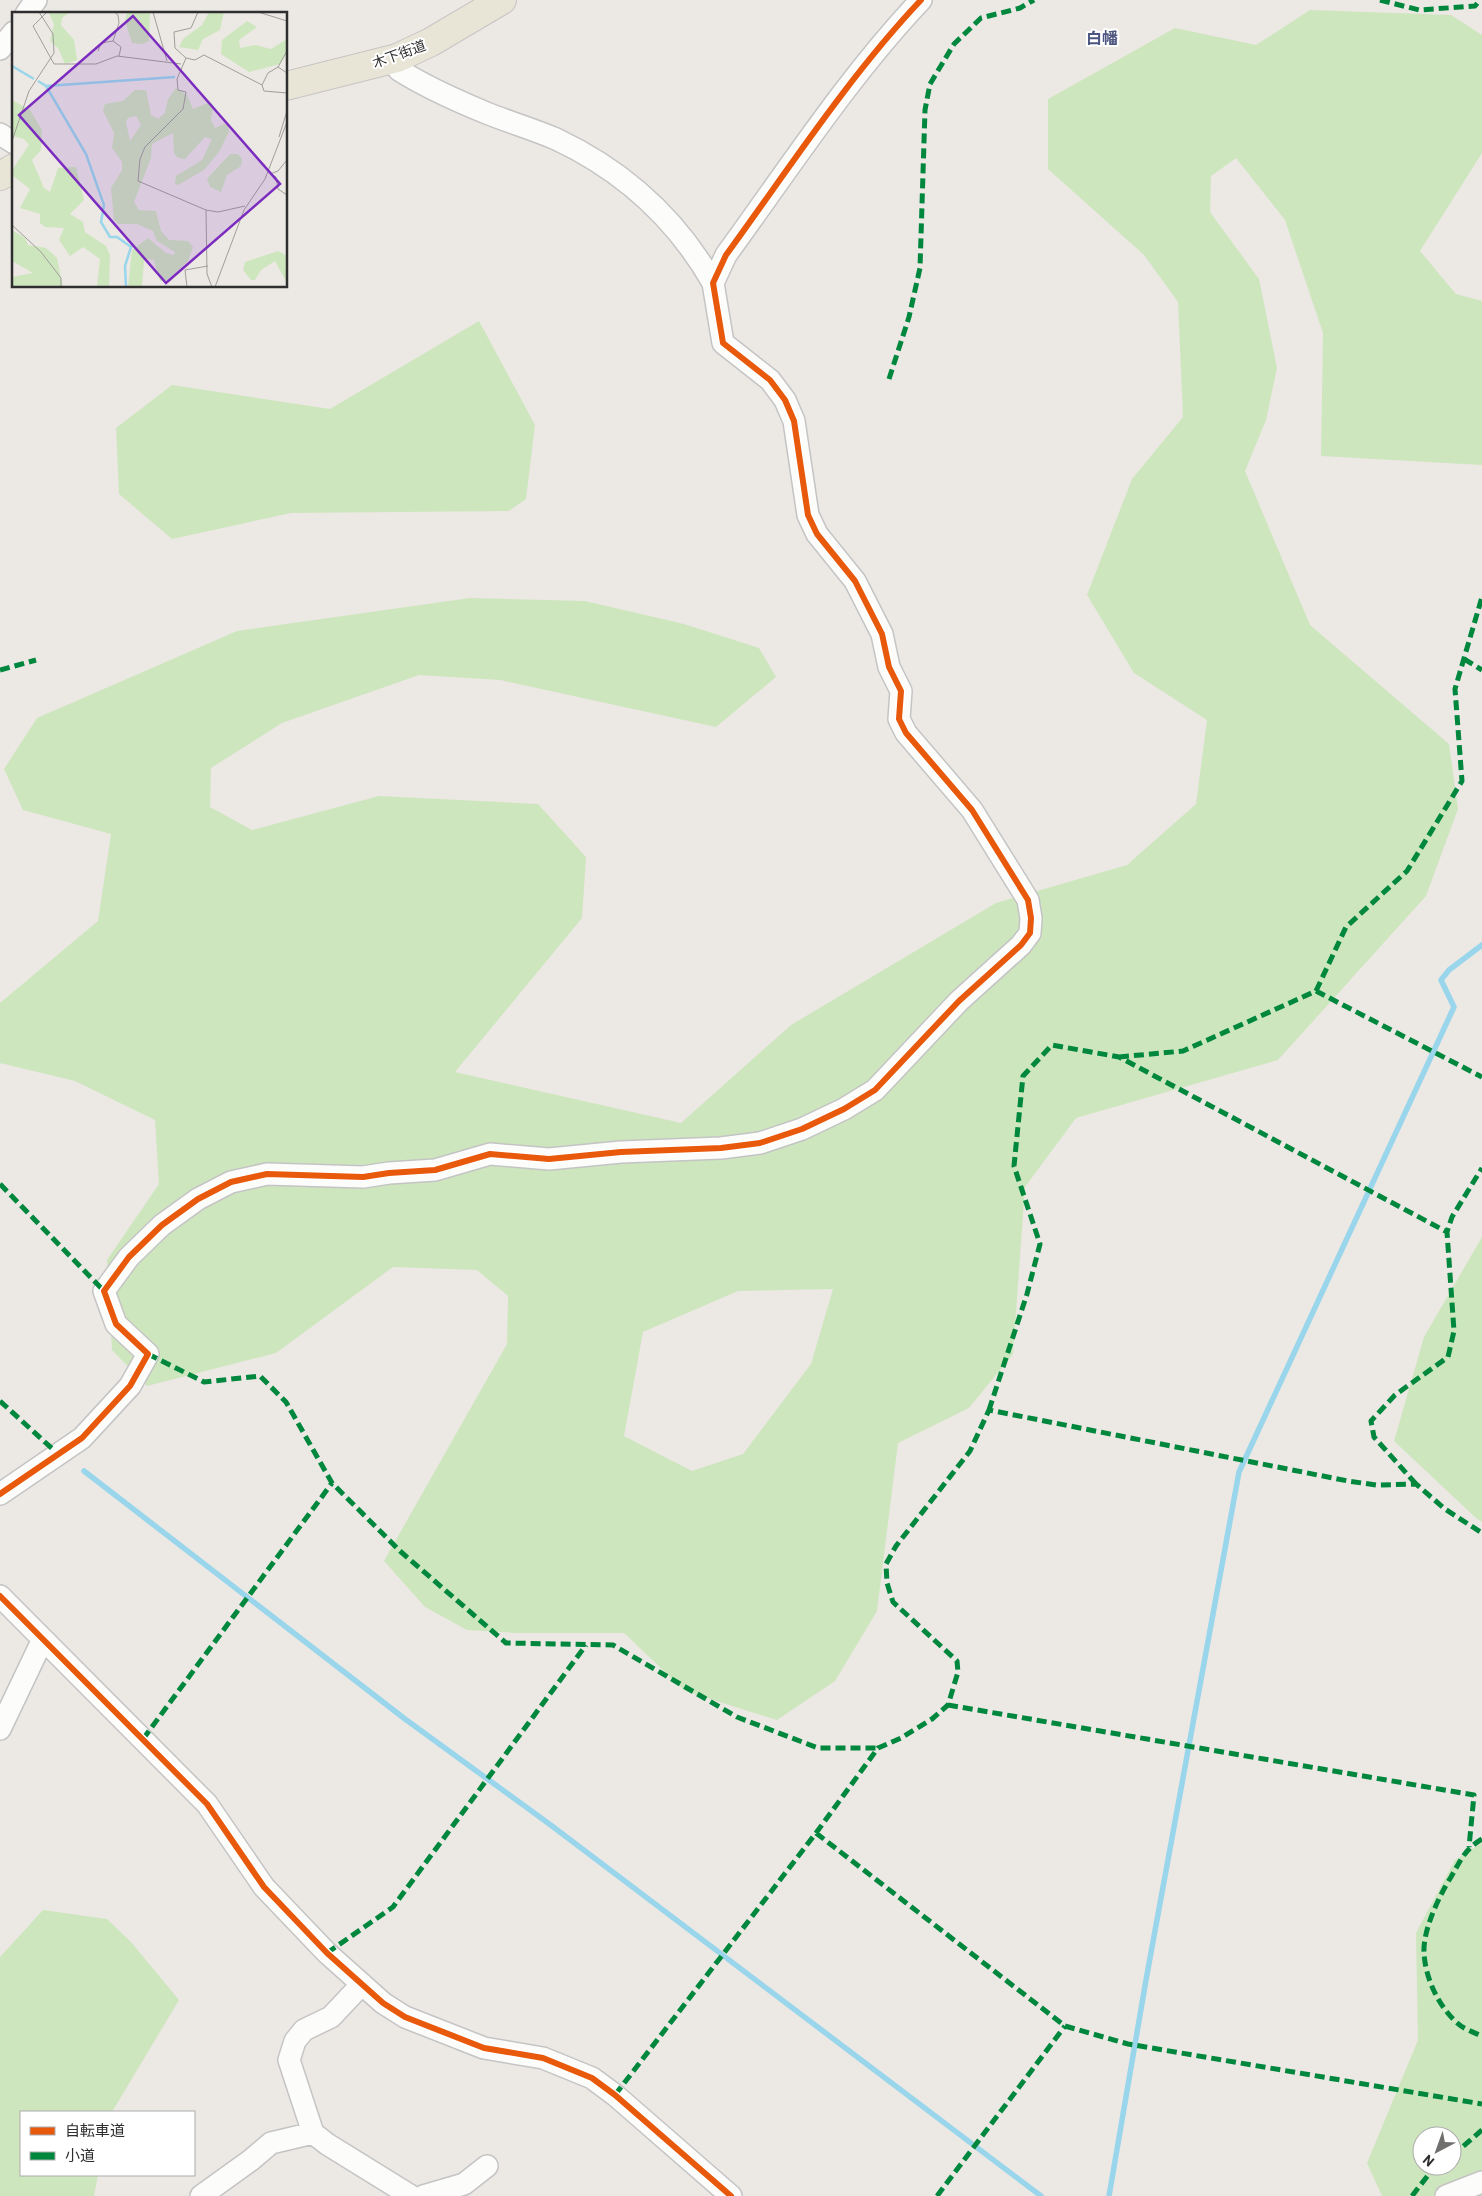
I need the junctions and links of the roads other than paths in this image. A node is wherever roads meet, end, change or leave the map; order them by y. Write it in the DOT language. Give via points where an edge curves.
graph roads {
  1 [pos="36,0"];
  2 [pos="502,0"];
  3 [pos="921,0"];
  4 [pos="27,12"];
  5 [pos="12,34"];
  6 [pos="0,49"];
  7 [pos="397,58"];
  8 [pos="288,85"];
  9 [pos="0,134"];
  10 [pos="12,142"];
  11 [pos="12,169"];
  12 [pos="0,176"];
  13 [pos="712,283"];
  14 [pos="0,1494"];
  15 [pos="0,1596"];
  16 [pos="43,1639"];
  17 [pos="0,1729"];
  18 [pos="362,1984"];
  19 [pos="313,2133"];
  20 [pos="487,2166"];
  21 [pos="1482,2182"];
  22 [pos="201,2196"];
  23 [pos="411,2196"];
  24 [pos="423,2196"];
  25 [pos="731,2196"];
  26 [pos="1446,2196"];
  1 -- 4 [label="street"];
  2 -- 7 [label="main road, 木下街道"];
  3 -- 13 [label="street" via="838,102 726,255"];
  5 -- 6 [label="street"];
  7 -- 8 [label="main road, 木下街道"];
  7 -- 13 [label="street" via="399,70 425,86 556,139 637,189 696,254"];
  9 -- 10 [label="street"];
  11 -- 12 [label="main road"];
  13 -- 14 [label="street" via="723,343 770,380 785,400 794,421 808,515 817,534 855,581 882,634 889,666 901,690 899,720 906,733 972,810 1028,900 1030,933 959,1001 875,1090 802,1129 760,1143 549,1159 490,1154 435,1170 363,1177 267,1174 230,1182 206,1195 162,1225 129,1257 104,1291 116,1324 148,1354 130,1386 82,1438"];
  15 -- 16 [label="street"];
  16 -- 17 [label="street"];
  16 -- 18 [label="street" via="207,1804 264,1887 327,1953"];
  18 -- 19 [label="street" via="331,2017 304,2030 295,2041 289,2060"];
  18 -- 25 [label="street" via="405,2017 484,2048 543,2058 592,2078"];
  19 -- 22 [label="street" via="271,2143"];
  19 -- 23 [label="street"];
  20 -- 24 [label="street" via="464,2184"];
  21 -- 26 [label="street"];
}
